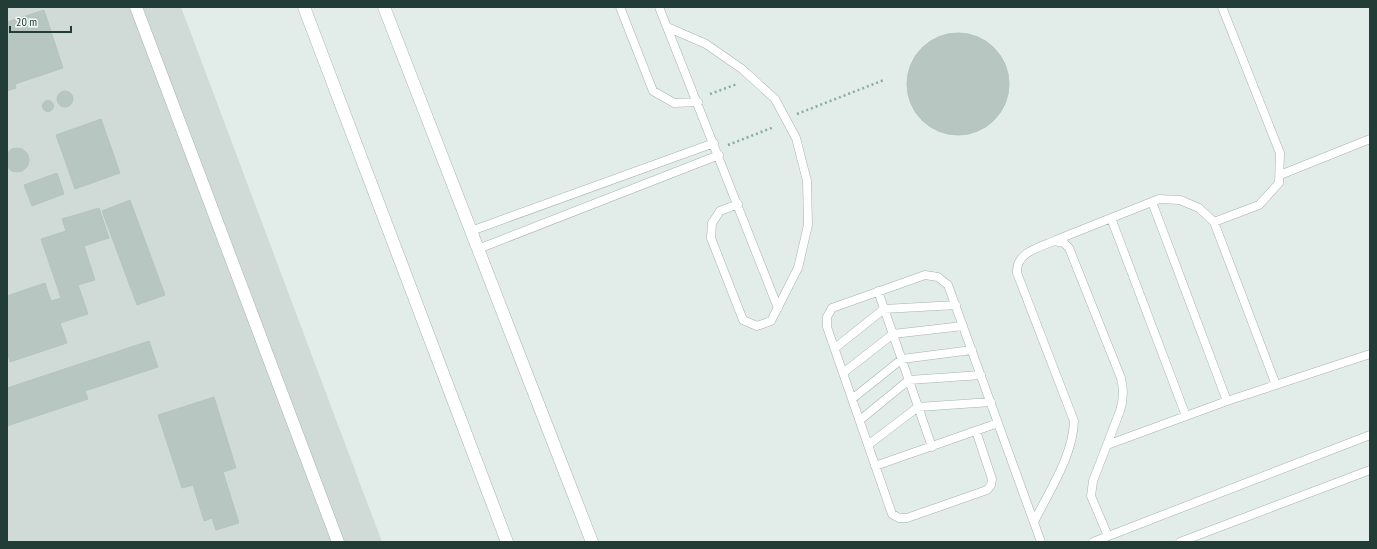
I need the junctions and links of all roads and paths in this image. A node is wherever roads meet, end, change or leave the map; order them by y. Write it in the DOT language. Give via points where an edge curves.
graph roads {
  1 [pos="136,7"];
  2 [pos="304,7"];
  3 [pos="384,7"];
  4 [pos="620,7"];
  5 [pos="659,7"];
  6 [pos="1222,7"];
  7 [pos="667,27"];
  8 [pos="752,78"];
  9 [pos="884,80"];
  10 [pos="697,101"];
  11 [pos="787,120"];
  12 [pos="1370,139"];
  13 [pos="716,149"];
  14 [pos="1280,175"];
  15 [pos="1152,202"];
  16 [pos="738,204"];
  17 [pos="1111,218"];
  18 [pos="1214,222"];
  19 [pos="471,231"];
  20 [pos="1054,241"];
  21 [pos="478,249"];
  22 [pos="878,291"];
  23 [pos="956,305"];
  24 [pos="778,308"];
  25 [pos="884,309"];
  26 [pos="963,326"];
  27 [pos="893,334"];
  28 [pos="834,348"];
  29 [pos="972,350"];
  30 [pos="1370,354"];
  31 [pos="902,359"];
  32 [pos="843,373"];
  33 [pos="981,375"];
  34 [pos="909,380"];
  35 [pos="1276,385"];
  36 [pos="852,399"];
  37 [pos="1227,401"];
  38 [pos="991,402"];
  39 [pos="918,407"];
  40 [pos="1186,416"];
  41 [pos="860,420"];
  42 [pos="998,423"];
  43 [pos="976,431"];
  44 [pos="1370,435"];
  45 [pos="868,445"];
  46 [pos="1107,445"];
  47 [pos="932,447"];
  48 [pos="875,466"];
  49 [pos="1370,470"];
  50 [pos="1034,522"];
  51 [pos="1108,536"];
  52 [pos="338,542"];
  53 [pos="507,542"];
  54 [pos="592,542"];
  55 [pos="1041,542"];
  56 [pos="1093,542"];
  57 [pos="1180,542"];
  1 -- 52 [label="street"];
  2 -- 53 [label="street"];
  3 -- 19 [label="street"];
  4 -- 10 [label="lane" via="653,91 674,103"];
  5 -- 7 [label="lane"];
  6 -- 14 [label="lane" via="1280,153"];
  7 -- 8 [label="lane" via="706,44"];
  7 -- 10 [label="lane"];
  8 -- 10 [label="path"];
  8 -- 11 [label="lane" via="775,99"];
  9 -- 11 [label="path"];
  10 -- 13 [label="lane"];
  11 -- 13 [label="path"];
  11 -- 24 [label="lane" via="796,138 808,181 808,225 798,268"];
  12 -- 14 [label="lane"];
  13 -- 16 [label="lane"];
  13 -- 19 [label="lane"];
  13 -- 21 [label="lane"];
  14 -- 18 [label="lane" via="1279,183 1259,205"];
  15 -- 17 [label="lane"];
  15 -- 18 [label="lane" via="1159,199 1180,200 1199,208"];
  15 -- 37 [label="lane"];
  16 -- 24 [label="lane"];
  16 -- 24 [label="lane" via="720,211 712,223 711,238 743,320 756,326 771,321"];
  17 -- 20 [label="lane"];
  17 -- 40 [label="lane"];
  18 -- 35 [label="lane"];
  19 -- 21 [label="street"];
  20 -- 46 [label="lane" via="1064,243 1069,248 1121,378 1124,399"];
  20 -- 50 [label="lane" via="1023,255 1017,265 1017,273 1074,421 1074,435 1068,451"];
  21 -- 54 [label="street"];
  22 -- 23 [label="lane" via="925,275 938,276 948,285"];
  22 -- 25 [label="lane"];
  22 -- 28 [label="lane" via="832,308 827,317 827,327"];
  23 -- 25 [label="lane"];
  23 -- 26 [label="lane"];
  25 -- 27 [label="lane"];
  25 -- 28 [label="lane"];
  26 -- 27 [label="lane"];
  26 -- 29 [label="lane"];
  27 -- 31 [label="lane"];
  27 -- 32 [label="lane"];
  28 -- 32 [label="lane"];
  29 -- 31 [label="lane"];
  29 -- 33 [label="lane"];
  30 -- 35 [label="lane"];
  31 -- 34 [label="lane"];
  31 -- 36 [label="lane"];
  32 -- 36 [label="lane"];
  33 -- 34 [label="lane"];
  33 -- 38 [label="lane"];
  34 -- 39 [label="lane"];
  34 -- 41 [label="lane"];
  35 -- 37 [label="lane"];
  36 -- 41 [label="lane"];
  37 -- 40 [label="lane"];
  38 -- 39 [label="lane"];
  38 -- 42 [label="lane"];
  39 -- 45 [label="lane"];
  39 -- 47 [label="lane"];
  40 -- 46 [label="lane"];
  41 -- 45 [label="lane"];
  42 -- 43 [label="lane"];
  42 -- 50 [label="lane"];
  43 -- 47 [label="lane"];
  43 -- 48 [label="lane" via="992,479 987,490 980,493 907,518 899,518 892,514"];
  44 -- 51 [label="lane"];
  45 -- 48 [label="lane"];
  46 -- 51 [label="lane" via="1093,481 1092,496"];
  47 -- 48 [label="lane"];
  49 -- 57 [label="lane"];
  50 -- 55 [label="lane"];
  51 -- 56 [label="lane"];
}
